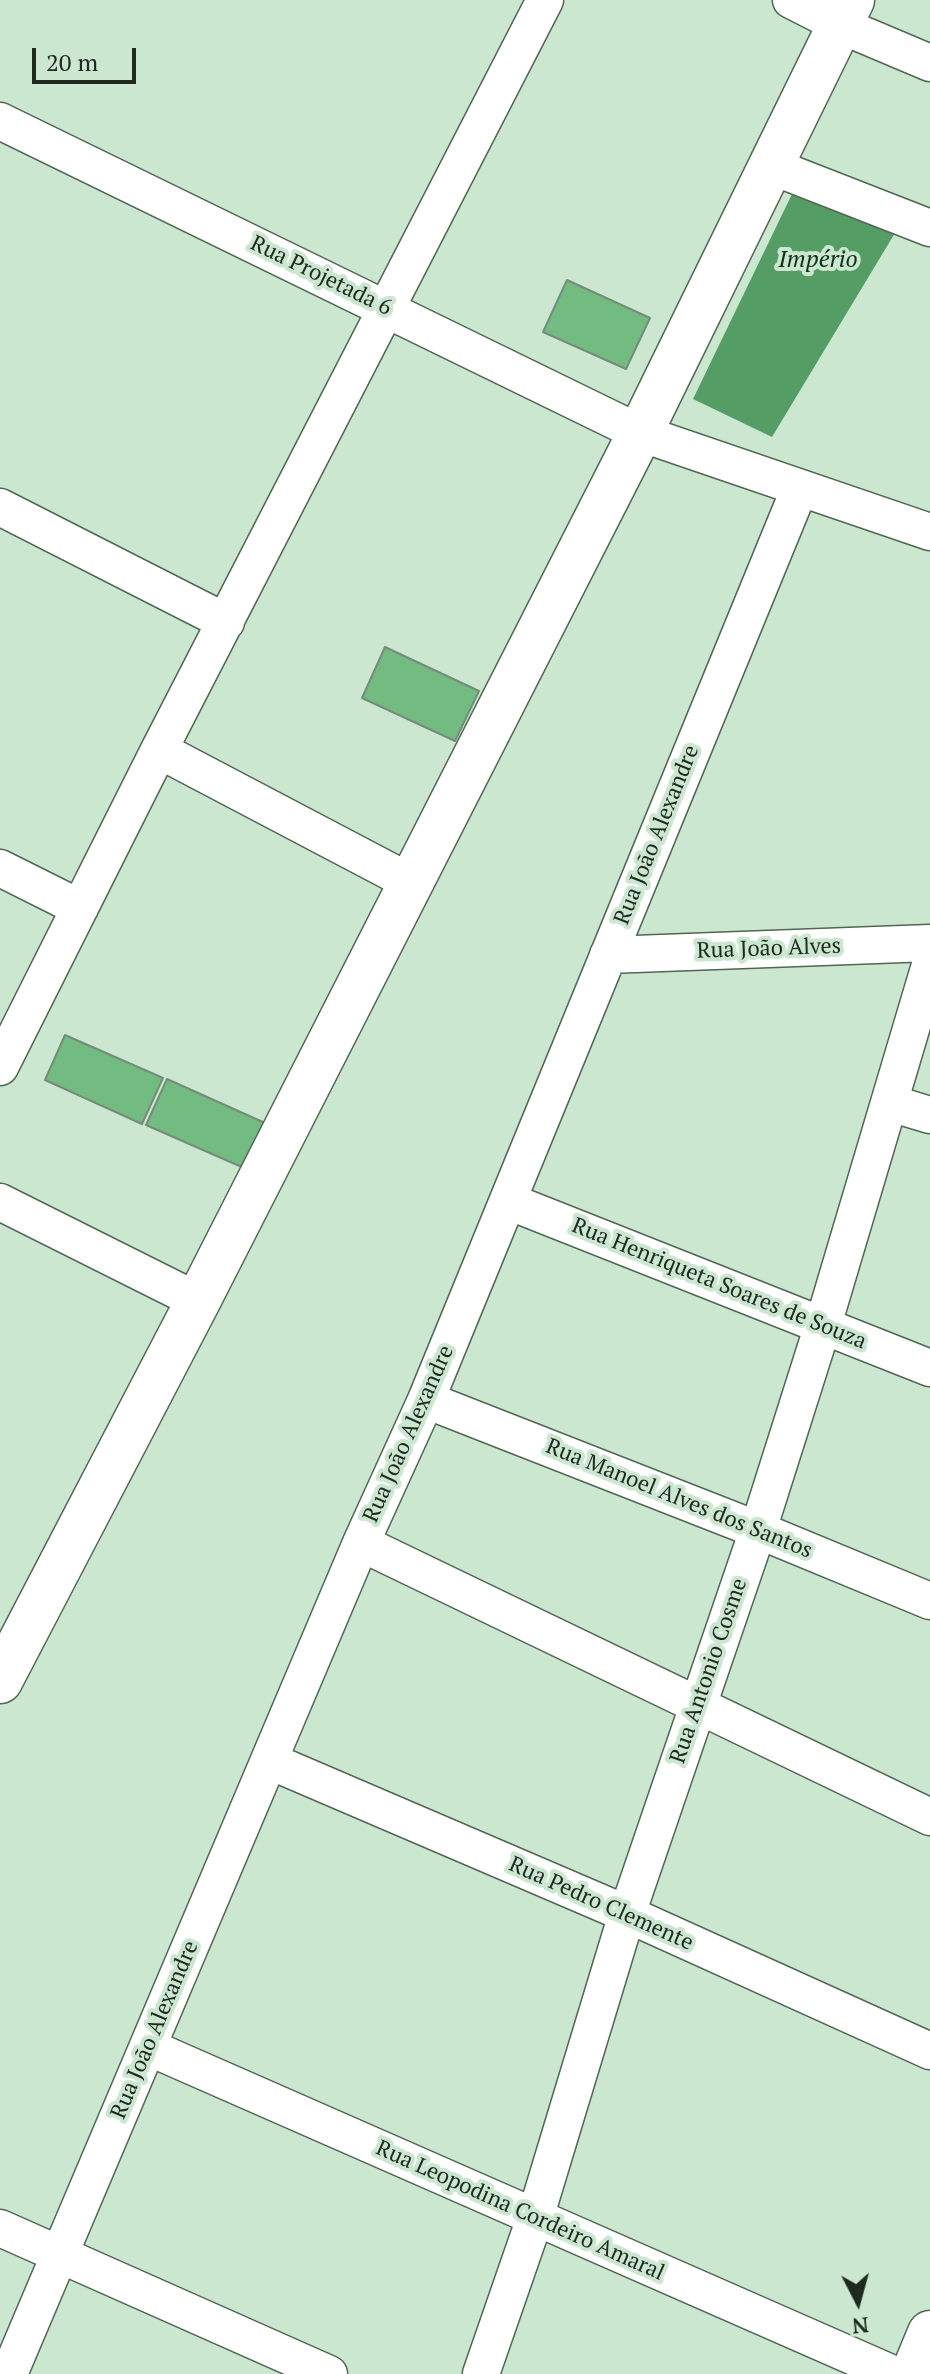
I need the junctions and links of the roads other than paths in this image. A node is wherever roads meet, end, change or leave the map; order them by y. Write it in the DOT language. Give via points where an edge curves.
graph roads {
  1 [pos="545,0"];
  2 [pos="791,0"];
  3 [pos="846,12"];
  4 [pos="930,63"];
  5 [pos="0,121"];
  6 [pos="771,166"];
  7 [pos="930,228"];
  8 [pos="387,308"];
  9 [pos="640,433"];
  10 [pos="799,490"];
  11 [pos="0,507"];
  12 [pos="930,532"];
  13 [pos="226,622"];
  14 [pos="159,750"];
  15 [pos="0,868"];
  16 [pos="410,882"];
  17 [pos="80,908"];
  18 [pos="930,943"];
  19 [pos="608,955"];
  20 [pos="930,965"];
  21 [pos="0,1067"];
  22 [pos="890,1103"];
  23 [pos="930,1115"];
  24 [pos="508,1201"];
  25 [pos="0,1202"];
  26 [pos="198,1301"];
  27 [pos="823,1325"];
  28 [pos="930,1368"];
  29 [pos="426,1400"];
  30 [pos="758,1530"];
  31 [pos="361,1543"];
  32 [pos="930,1601"];
  33 [pos="0,1681"];
  34 [pos="697,1704"];
  35 [pos="270,1761"];
  36 [pos="930,1817"];
  37 [pos="627,1914"];
  38 [pos="148,2047"];
  39 [pos="930,2051"];
  40 [pos="535,2218"];
  41 [pos="0,2228"];
  42 [pos="59,2256"];
  43 [pos="930,2333"];
  44 [pos="9,2374"];
  45 [pos="329,2374"];
  46 [pos="481,2374"];
  47 [pos="893,2374"];
  48 [pos="913,2374"];
  1 -- 8 [label="street"];
  2 -- 3 [label="street"];
  3 -- 4 [label="street"];
  3 -- 6 [label="street"];
  5 -- 8 [label="street, Rua Projetada 6"];
  6 -- 7 [label="street"];
  6 -- 9 [label="street"];
  8 -- 9 [label="street, Rua Projetada 6"];
  8 -- 13 [label="street"];
  9 -- 10 [label="street, Rua Projetada 6"];
  9 -- 16 [label="street"];
  10 -- 12 [label="street, Rua Projetada 6"];
  10 -- 19 [label="street, Rua João Alexandre"];
  11 -- 13 [label="street"];
  13 -- 14 [label="street"];
  14 -- 16 [label="street"];
  14 -- 17 [label="street"];
  15 -- 17 [label="street"];
  16 -- 26 [label="street"];
  17 -- 21 [label="street"];
  18 -- 19 [label="street, Rua João Alves"];
  19 -- 24 [label="street, Rua João Alexandre"];
  20 -- 22 [label="street, Rua Antonio Cosme"];
  22 -- 23 [label="street"];
  22 -- 27 [label="street, Rua Antonio Cosme"];
  24 -- 27 [label="street, Rua Henriqueta Soares de Souza"];
  24 -- 29 [label="street, Rua João Alexandre"];
  25 -- 26 [label="street"];
  26 -- 33 [label="street"];
  27 -- 28 [label="street, Rua Henriqueta Soares de Souza"];
  27 -- 30 [label="street, Rua Antonio Cosme"];
  29 -- 30 [label="street, Rua Manoel Alves dos Santos"];
  29 -- 31 [label="street, Rua João Alexandre"];
  30 -- 32 [label="street, Rua Manoel Alves dos Santos"];
  30 -- 34 [label="street, Rua Antonio Cosme"];
  31 -- 34 [label="street"];
  31 -- 35 [label="street, Rua João Alexandre"];
  34 -- 36 [label="street"];
  34 -- 37 [label="street, Rua Antonio Cosme"];
  35 -- 37 [label="street, Rua Pedro Clemente"];
  35 -- 38 [label="street, Rua João Alexandre"];
  37 -- 39 [label="street, Rua Pedro Clemente"];
  37 -- 40 [label="street, Rua Antonio Cosme"];
  38 -- 40 [label="street, Rua Leopodina Cordeiro Amaral"];
  38 -- 42 [label="street, Rua João Alexandre"];
  40 -- 46 [label="street, Rua Antonio Cosme"];
  40 -- 47 [label="street, Rua Leopodina Cordeiro Amaral"];
  41 -- 42 [label="street"];
  42 -- 44 [label="street, Rua João Alexandre"];
  42 -- 45 [label="street"];
  43 -- 48 [label="street"];
}
